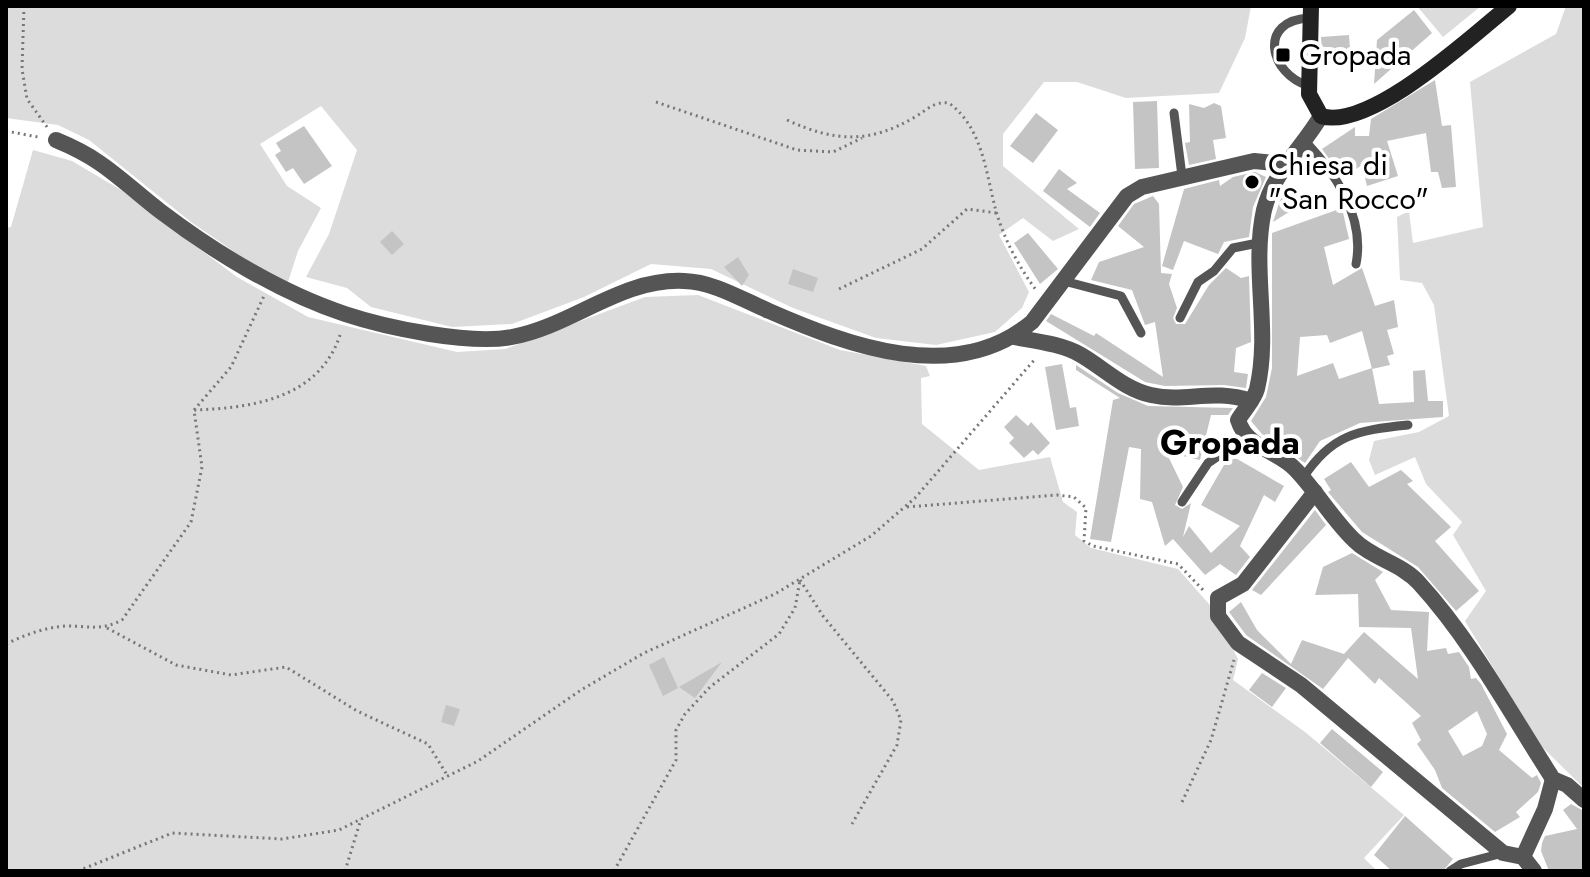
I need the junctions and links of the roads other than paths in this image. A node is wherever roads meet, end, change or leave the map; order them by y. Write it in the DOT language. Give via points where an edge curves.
graph roads {
  1 [pos="1509,6"];
  2 [pos="1310,12"];
  3 [pos="1309,86"];
  4 [pos="1174,113"];
  5 [pos="1321,116"];
  6 [pos="56,140"];
  7 [pos="1306,142"];
  8 [pos="1286,164"];
  9 [pos="1182,176"];
  10 [pos="1258,243"];
  11 [pos="1356,264"];
  12 [pos="1060,280"];
  13 [pos="1180,318"];
  14 [pos="1141,333"];
  15 [pos="1014,337"];
  16 [pos="1251,401"];
  17 [pos="1408,425"];
  18 [pos="1242,434"];
  19 [pos="1303,478"];
  20 [pos="1315,492"];
  21 [pos="1182,502"];
  22 [pos="1553,779"];
  23 [pos="1584,800"];
  24 [pos="1503,853"];
  25 [pos="1523,857"];
  26 [pos="1450,871"];
  27 [pos="1534,871"];
  1 -- 5 [label="street" via="1370,108 1336,119"];
  2 -- 3 [label="street"];
  2 -- 3 [label="lane" via="1286,21 1274,41 1283,69"];
  3 -- 5 [label="street"];
  4 -- 9 [label="lane"];
  5 -- 7 [label="street"];
  6 -- 15 [label="street" via="112,168 161,212 272,283 347,315 481,340 513,337 626,291 654,282 683,281 709,285 806,327 901,354 951,355"];
  7 -- 8 [label="street"];
  7 -- 11 [label="lane" via="1335,180 1357,224"];
  8 -- 9 [label="street" via="1254,161"];
  8 -- 10 [label="street" via="1273,183"];
  9 -- 12 [label="street" via="1127,196"];
  10 -- 13 [label="lane" via="1233,248 1198,282"];
  10 -- 16 [label="street" via="1260,345 1257,390"];
  12 -- 14 [label="lane" via="1121,296"];
  12 -- 15 [label="street" via="1032,322"];
  15 -- 16 [label="street" via="1078,353 1149,395 1182,398 1205,393"];
  16 -- 18 [label="street" via="1238,420"];
  17 -- 19 [label="lane" via="1382,427 1330,444"];
  18 -- 19 [label="street"];
  18 -- 21 [label="lane" via="1208,463"];
  19 -- 20 [label="street"];
  20 -- 22 [label="street" via="1353,540 1403,567 1420,584"];
  20 -- 24 [label="street" via="1243,584 1224,592 1216,606 1218,616 1238,643 1301,685"];
  22 -- 23 [label="street"];
  22 -- 25 [label="street"];
  24 -- 25 [label="street"];
  24 -- 26 [label="lane"];
  25 -- 27 [label="street"];
}
